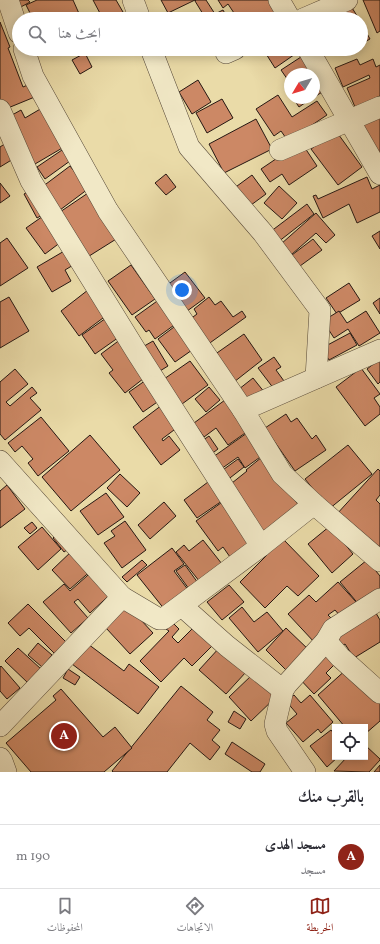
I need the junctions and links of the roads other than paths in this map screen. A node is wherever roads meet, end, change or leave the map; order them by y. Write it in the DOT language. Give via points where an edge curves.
graph roads {
  1 [pos="8,0"];
  2 [pos="133,0"];
  3 [pos="279,0"];
  4 [pos="347,0"];
  5 [pos="12,12"];
  6 [pos="137,12"];
  7 [pos="286,12"];
  8 [pos="319,12"];
  9 [pos="27,56"];
  10 [pos="154,56"];
  11 [pos="312,56"];
  12 [pos="380,107"];
  13 [pos="0,110"];
  14 [pos="348,121"];
  15 [pos="280,150"];
  16 [pos="380,174"];
  17 [pos="380,350"];
  18 [pos="316,378"];
  19 [pos="243,410"];
  20 [pos="0,461"];
  21 [pos="314,504"];
  22 [pos="261,546"];
  23 [pos="380,561"];
  24 [pos="122,597"];
  25 [pos="380,599"];
  26 [pos="182,606"];
  27 [pos="326,640"];
  28 [pos="283,690"];
  29 [pos="380,693"];
  30 [pos="0,726"];
  31 [pos="0,758"];
  32 [pos="6,772"];
  33 [pos="305,772"];
  1 -- 5 [label="street"];
  2 -- 6 [label="street"];
  3 -- 7 [label="street"];
  4 -- 8 [label="street"];
  9 -- 19 [label="street" via="34,76 108,211"];
  10 -- 18 [label="street" via="189,147 263,233 320,310"];
  11 -- 14 [label="street"];
  12 -- 14 [label="street"];
  13 -- 22 [label="street" via="31,181"];
  14 -- 15 [label="street"];
  14 -- 16 [label="street"];
  17 -- 18 [label="street"];
  18 -- 19 [label="street"];
  19 -- 21 [label="street" via="282,474"];
  20 -- 24 [label="street"];
  21 -- 22 [label="street"];
  21 -- 23 [label="street"];
  22 -- 26 [label="street"];
  24 -- 26 [label="street" via="159,619 167,617"];
  24 -- 30 [label="street"];
  25 -- 27 [label="street" via="333,629"];
  26 -- 28 [label="street"];
  27 -- 28 [label="street"];
  27 -- 29 [label="street" via="340,657"];
  28 -- 33 [label="street" via="275,724 277,731"];
  31 -- 32 [label="street"];
}
